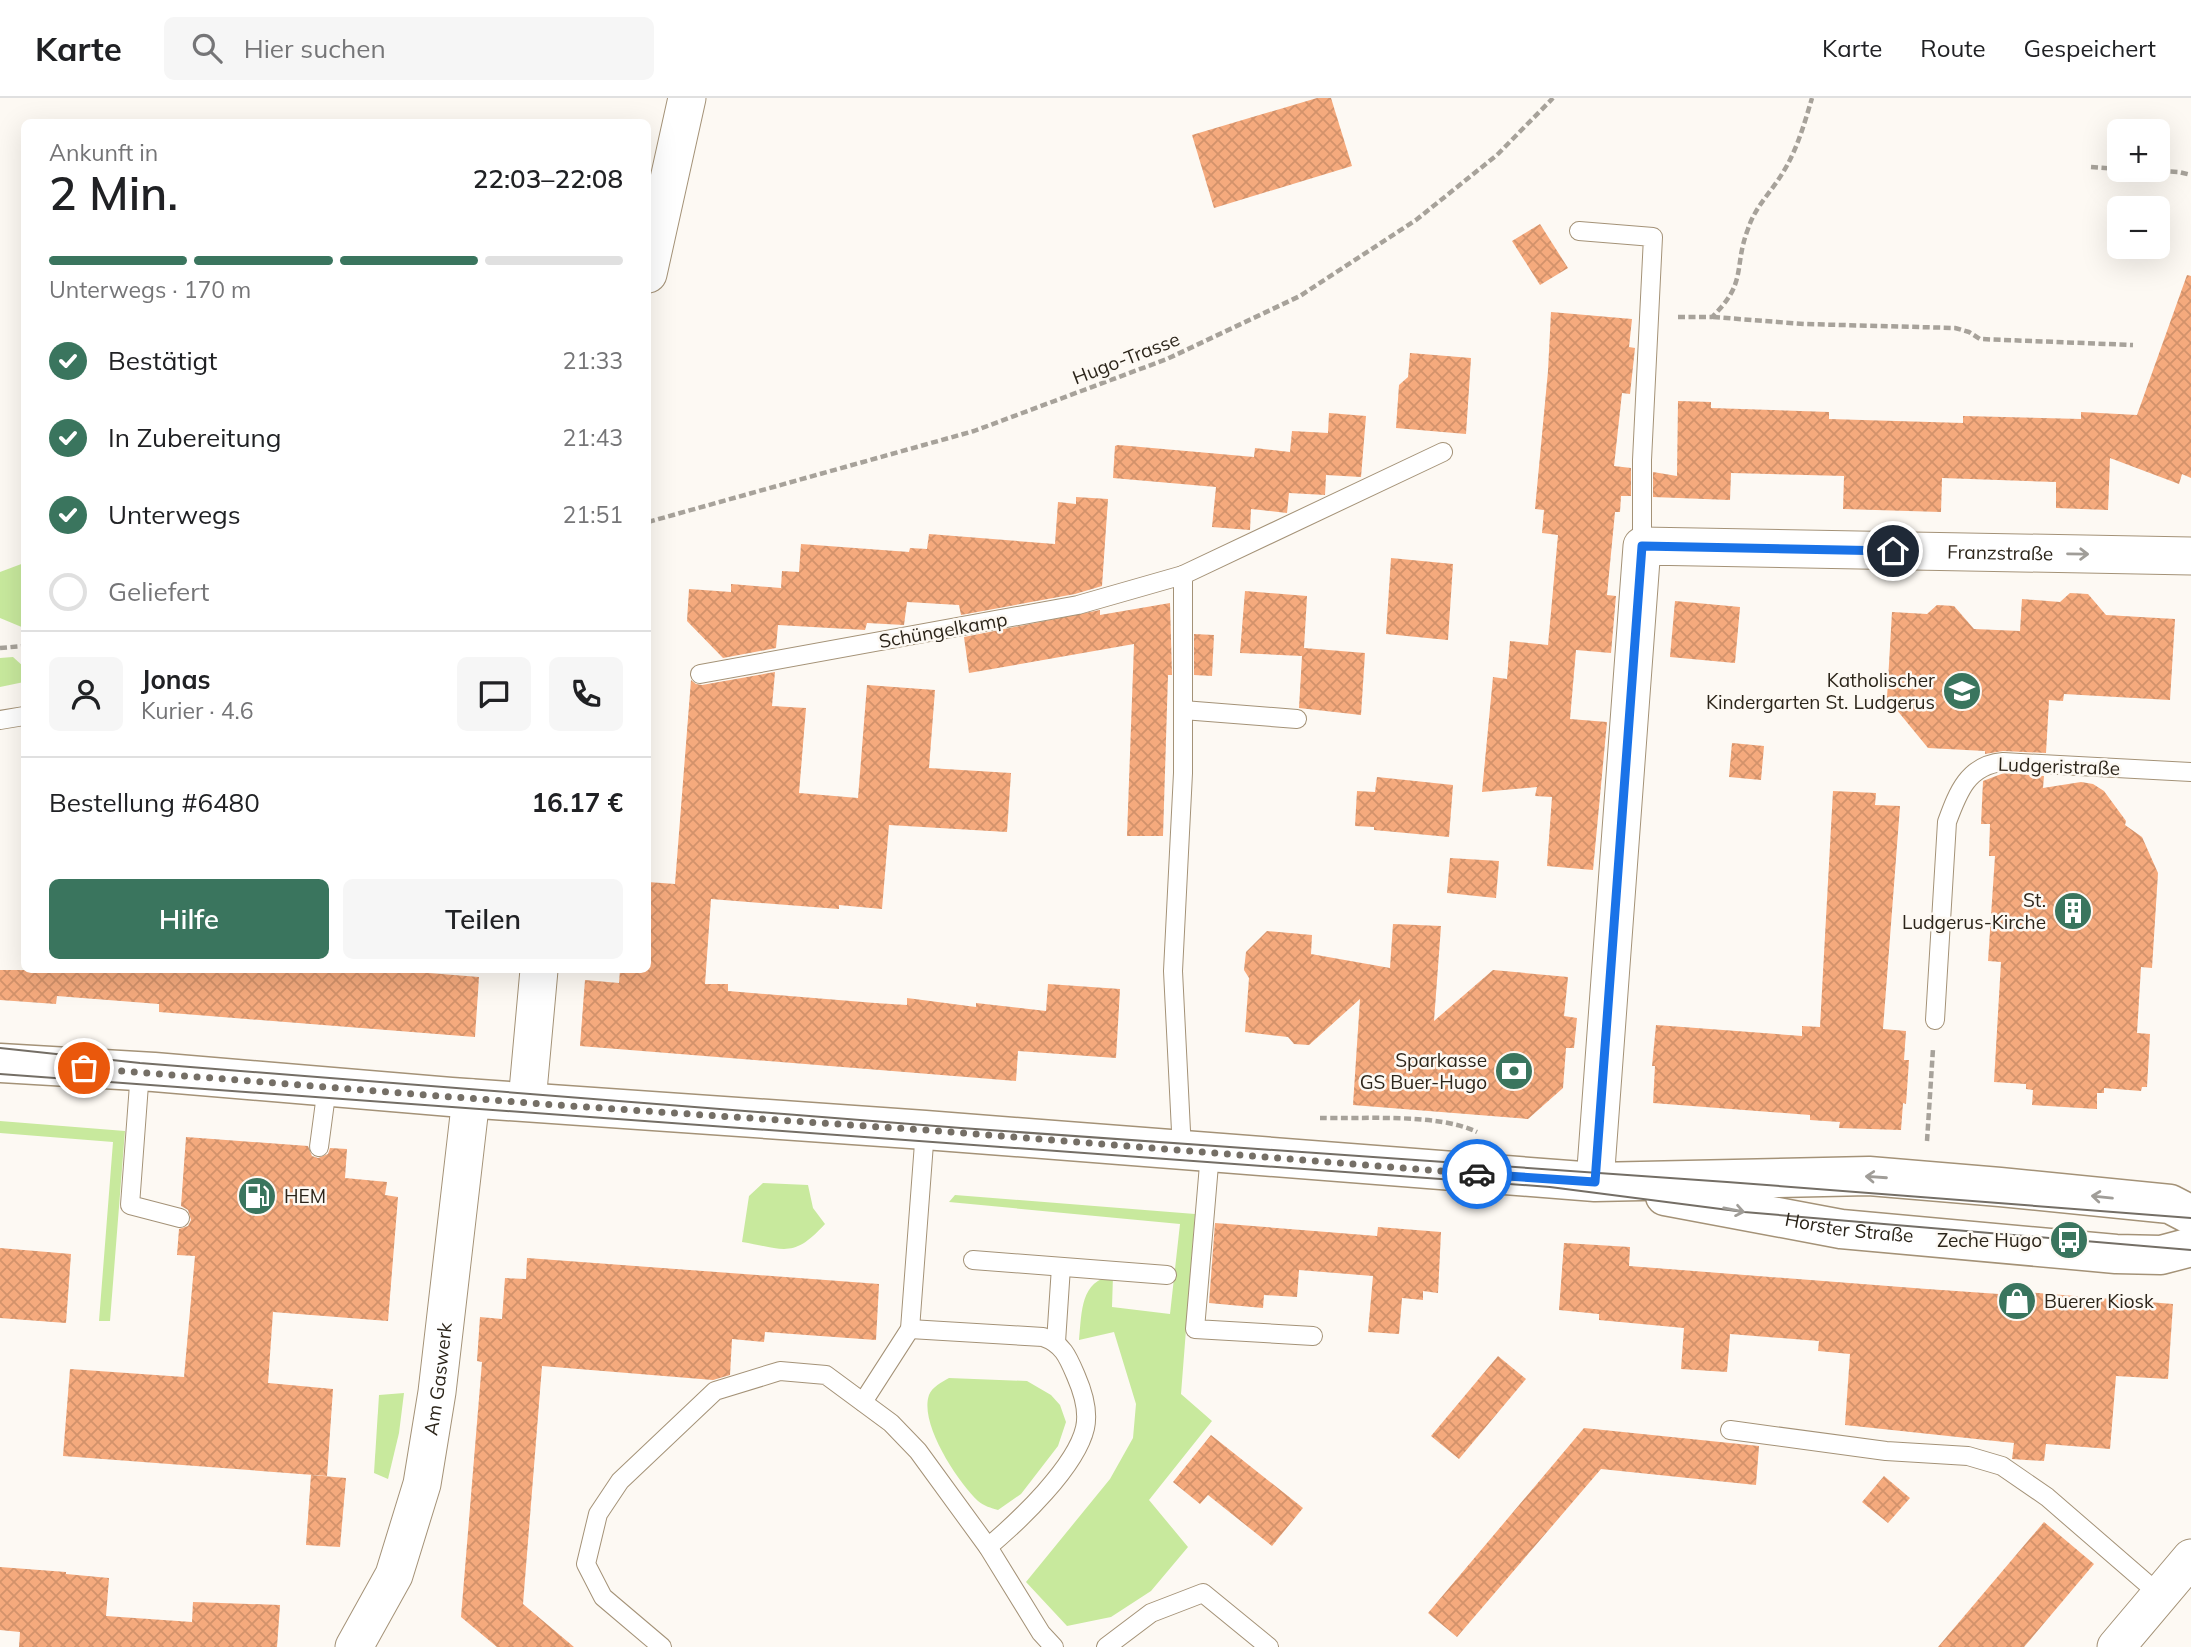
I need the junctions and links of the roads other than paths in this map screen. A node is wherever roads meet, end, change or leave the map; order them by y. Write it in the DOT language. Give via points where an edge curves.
graph roads {
  1 [pos="687,98"];
  2 [pos="1579,231"];
  3 [pos="651,260"];
  4 [pos="1443,452"];
  5 [pos="1642,546"];
  6 [pos="2191,556"];
  7 [pos="1183,575"];
  8 [pos="701,674"];
  9 [pos="1183,710"];
  10 [pos="21,716"];
  11 [pos="1297,719"];
  12 [pos="0,720"];
  13 [pos="2191,772"];
  14 [pos="539,973"];
  15 [pos="1935,1020"];
  16 [pos="0,1063"];
  17 [pos="140,1071"];
  18 [pos="327,1087"];
  19 [pos="471,1098"];
  20 [pos="527,1102"];
  21 [pos="925,1130"];
  22 [pos="318,1147"];
  23 [pos="1196,1152"];
  24 [pos="1595,1182"];
  25 [pos="2191,1214"];
  26 [pos="180,1218"];
  27 [pos="2191,1247"];
  28 [pos="973,1260"];
  29 [pos="1061,1267"];
  30 [pos="1167,1275"];
  31 [pos="911,1329"];
  32 [pos="1312,1336"];
  33 [pos="1056,1342"];
  34 [pos="863,1402"];
  35 [pos="1730,1430"];
  36 [pos="988,1547"];
  37 [pos="2191,1558"];
  38 [pos="2159,1594"];
  39 [pos="1041,1642"];
  40 [pos="354,1647"];
  41 [pos="662,1647"];
  42 [pos="1106,1647"];
  43 [pos="1269,1647"];
  44 [pos="2116,1647"];
  1 -- 3 [label="street"];
  2 -- 5 [label="lane" via="1653,237"];
  4 -- 7 [label="lane, Schüngelkamp"];
  5 -- 6 [label="street, Franzstraße, one-way"];
  5 -- 24 [label="street"];
  7 -- 8 [label="lane, Schüngelkamp" via="1078,605"];
  7 -- 9 [label="lane"];
  9 -- 11 [label="lane"];
  9 -- 23 [label="lane" via="1174,971"];
  10 -- 12 [label="lane"];
  13 -- 15 [label="lane, Ludgeristraße" via="2003,762 1991,763 1966,780 1947,822"];
  14 -- 20 [label="street"];
  16 -- 17 [label="main road, Horster Straße"];
  17 -- 18 [label="main road, Horster Straße"];
  17 -- 26 [label="lane" via="130,1205"];
  18 -- 19 [label="main road, Horster Straße"];
  18 -- 22 [label="lane"];
  19 -- 20 [label="main road, Horster Straße"];
  19 -- 40 [label="street, Am Gaswerk" via="422,1484 394,1575"];
  20 -- 21 [label="main road, Horster Straße"];
  21 -- 23 [label="main road, Horster Straße"];
  21 -- 31 [label="lane"];
  23 -- 24 [label="main road, Horster Straße"];
  23 -- 32 [label="lane" via="1195,1329"];
  25 -- 24 [label="main road, Horster Straße, one-way" via="2170,1204 1869,1176"];
  24 -- 27 [label="main road, Horster Straße, one-way" via="1841,1229 2116,1254 2161,1255"];
  28 -- 29 [label="lane"];
  29 -- 30 [label="lane"];
  29 -- 33 [label="lane"];
  31 -- 33 [label="lane" via="1043,1337"];
  31 -- 34 [label="lane"];
  33 -- 36 [label="lane" via="1086,1401 1086,1425 1078,1450 1008,1531"];
  34 -- 36 [label="lane" via="918,1451"];
  34 -- 41 [label="lane" via="826,1375 780,1371 715,1391 620,1481 598,1514 586,1564 603,1597"];
  35 -- 38 [label="lane" via="1886,1451 1968,1456 2002,1466 2048,1497"];
  36 -- 39 [label="lane"];
  37 -- 38 [label="street"];
  38 -- 44 [label="street"];
  42 -- 43 [label="lane" via="1151,1614 1203,1593"];
}
